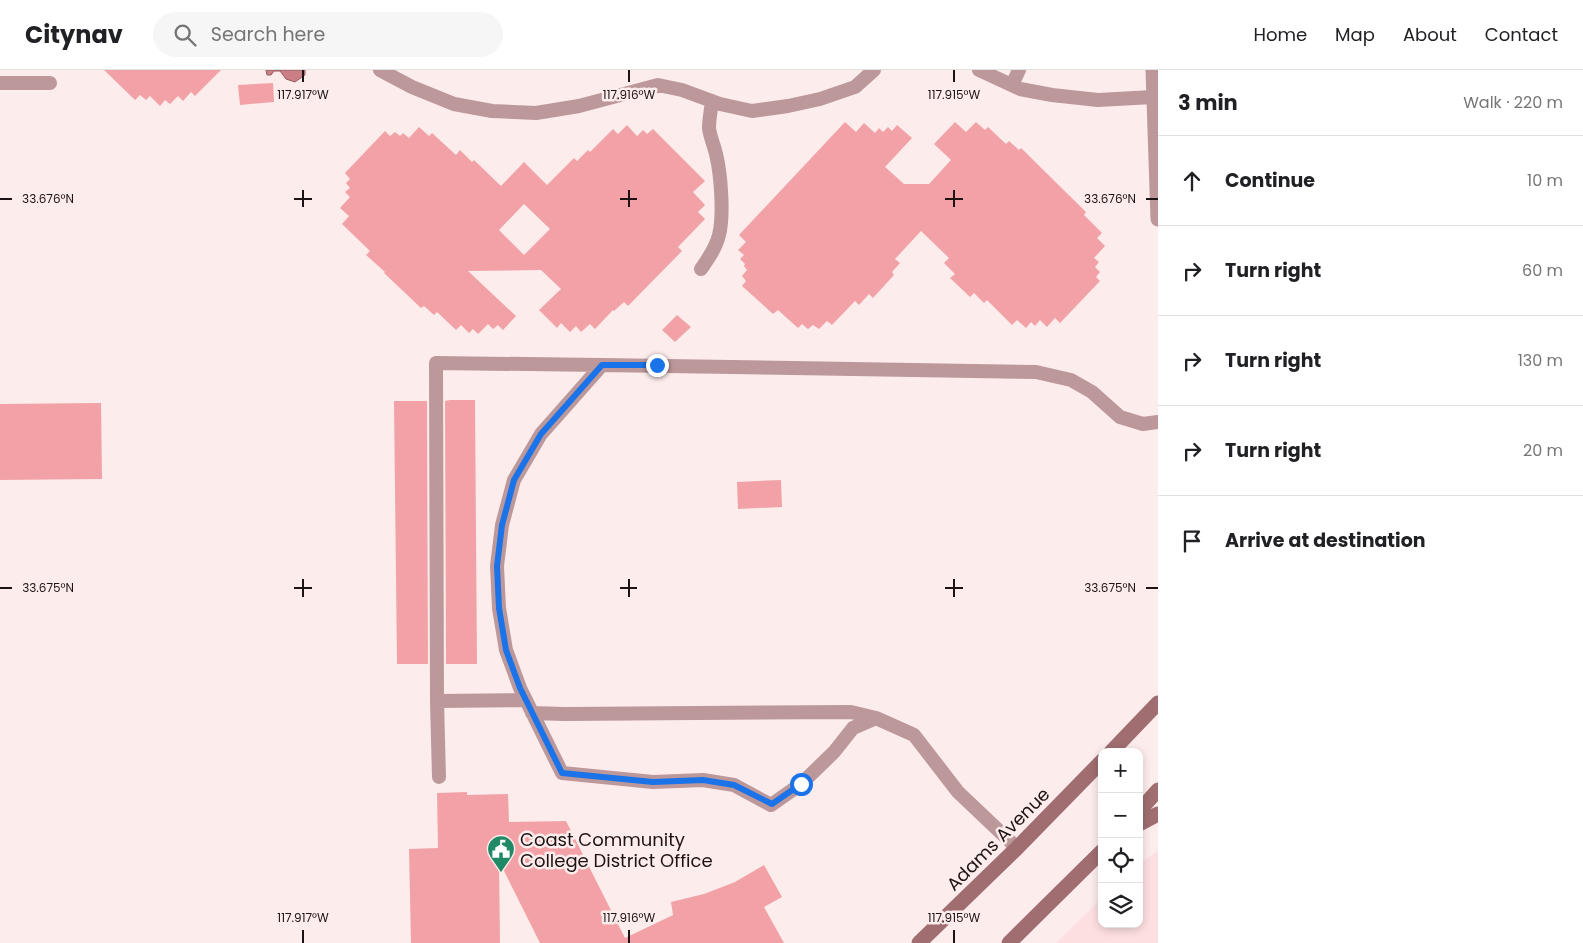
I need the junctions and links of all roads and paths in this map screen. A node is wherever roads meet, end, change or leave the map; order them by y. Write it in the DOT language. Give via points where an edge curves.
graph roads {
  1 [pos="380,70"];
  2 [pos="874,70"];
  3 [pos="979,70"];
  4 [pos="1019,70"];
  5 [pos="1153,70"];
  6 [pos="0,83"];
  7 [pos="50,83"];
  8 [pos="1012,85"];
  9 [pos="1153,97"];
  10 [pos="712,101"];
  11 [pos="1158,219"];
  12 [pos="700,269"];
  13 [pos="602,365"];
  14 [pos="1158,422"];
  15 [pos="526,700"];
  16 [pos="437,701"];
  17 [pos="1158,704"];
  18 [pos="532,713"];
  19 [pos="876,718"];
  20 [pos="1115,748"];
  21 [pos="1098,765"];
  22 [pos="439,777"];
  23 [pos="1158,790"];
  24 [pos="1143,807"];
  25 [pos="1158,814"];
  26 [pos="1143,822"];
  27 [pos="1016,848"];
  28 [pos="1098,855"];
  29 [pos="919,943"];
  30 [pos="1009,943"];
  1 -- 10 [label="lane" via="454,104 492,111 536,113 579,106 658,85"];
  2 -- 10 [label="lane" via="855,87 788,106 752,111"];
  3 -- 8 [label="lane"];
  4 -- 8 [label="lane"];
  5 -- 9 [label="street"];
  6 -- 7 [label="lane"];
  8 -- 9 [label="lane" via="1052,95 1098,100"];
  9 -- 11 [label="street"];
  10 -- 12 [label="lane" via="709,127 720,185 721,220 714,250"];
  13 -- 14 [label="lane" via="1036,372 1071,380 1092,392 1120,417 1143,424"];
  13 -- 15 [label="lane" via="541,434 514,480 502,525 497,566 499,608 506,650"];
  13 -- 16 [label="lane" via="436,363"];
  15 -- 16 [label="lane"];
  15 -- 18 [label="lane"];
  16 -- 22 [label="lane"];
  17 -- 20 [label="main road"];
  18 -- 19 [label="lane" via="851,712"];
  18 -- 19 [label="lane" via="562,773 653,782 703,780 734,785 772,804 801,784 828,759 853,728"];
  19 -- 27 [label="lane" via="914,735 958,792"];
  21 -- 27 [label="main road, Adams Avenue"];
  23 -- 24 [label="main road"];
  25 -- 26 [label="main road"];
  27 -- 29 [label="main road, Adams Avenue"];
  28 -- 30 [label="main road"];
}
